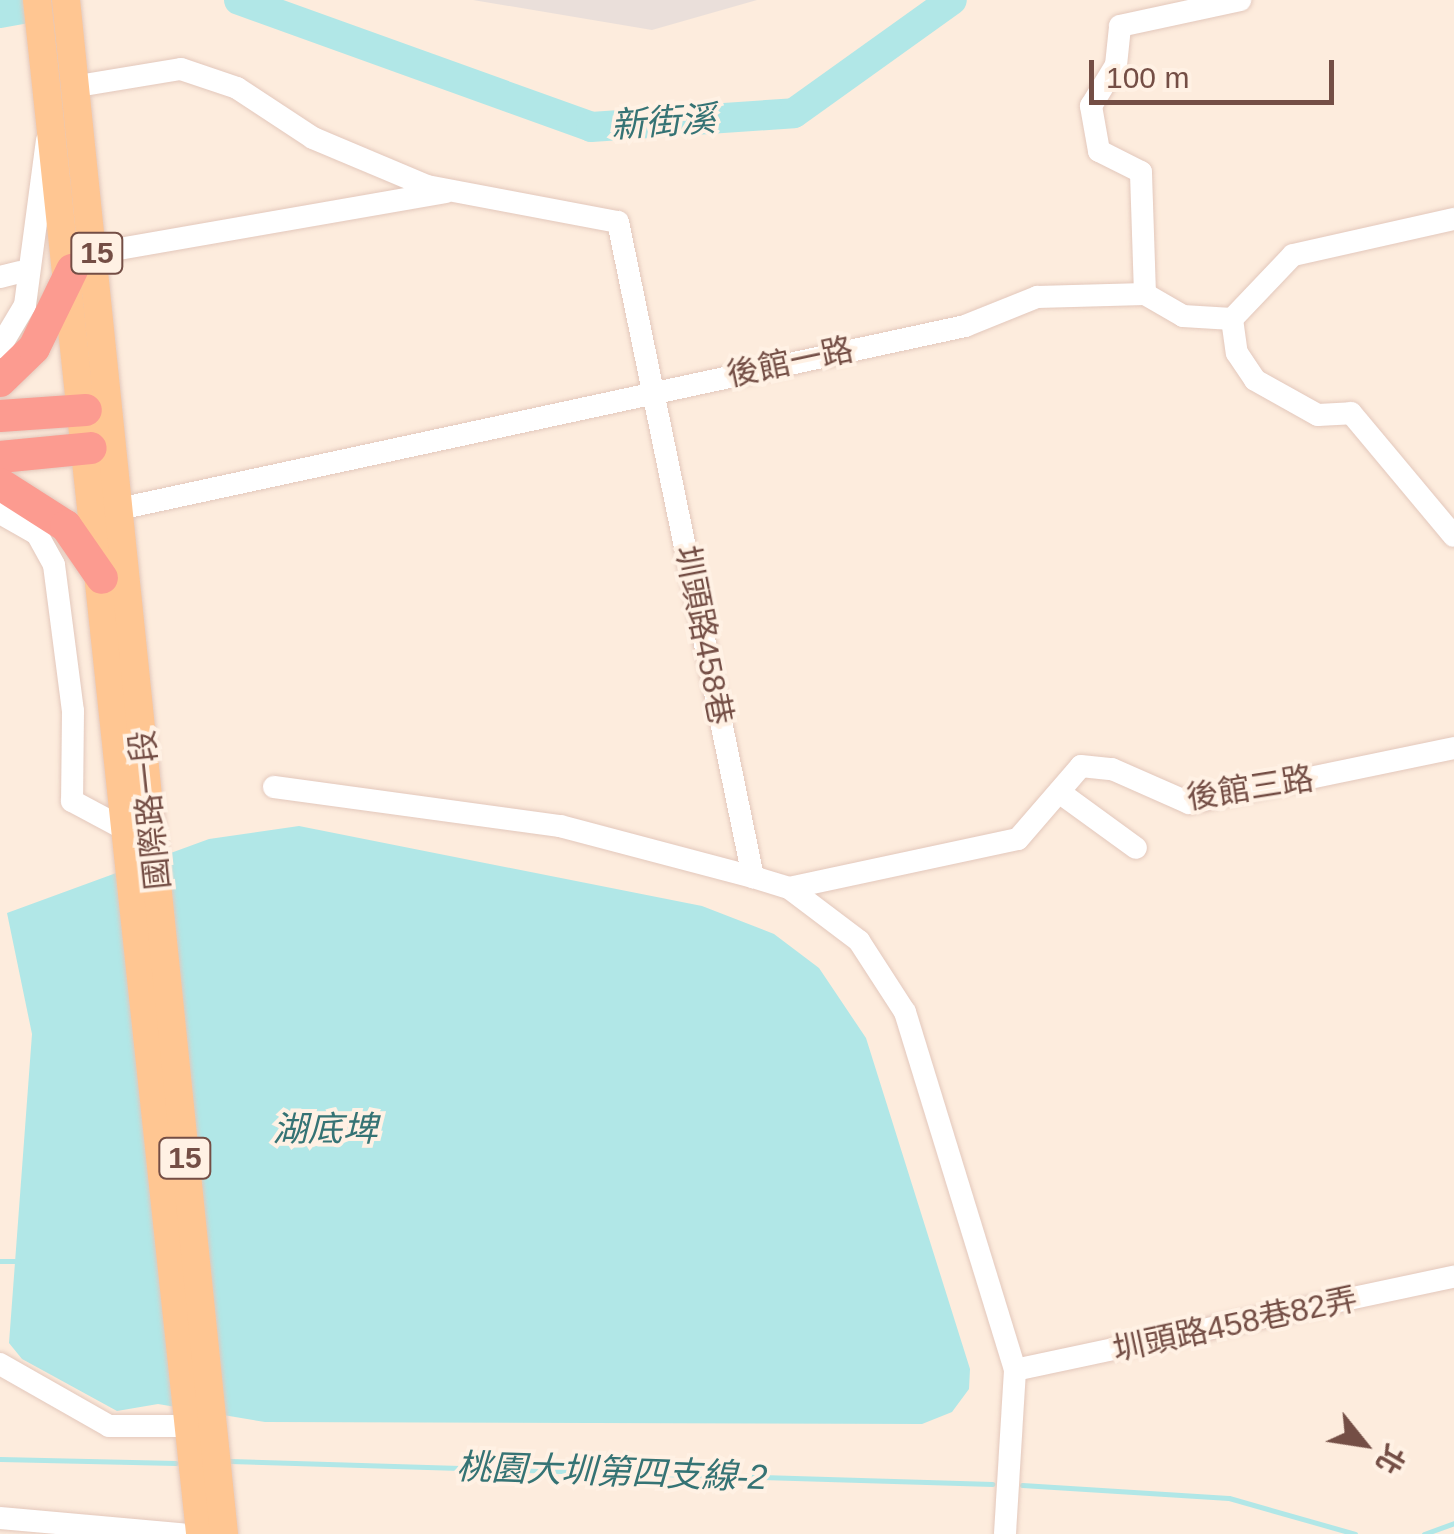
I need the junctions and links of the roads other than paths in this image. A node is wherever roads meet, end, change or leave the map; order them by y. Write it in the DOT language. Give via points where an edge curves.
graph roads {
  1 [pos="37,0"];
  2 [pos="66,0"];
  3 [pos="1240,0"];
  4 [pos="78,86"];
  5 [pos="50,107"];
  6 [pos="448,192"];
  7 [pos="1454,219"];
  8 [pos="119,248"];
  9 [pos="72,270"];
  10 [pos="1144,294"];
  11 [pos="1232,319"];
  12 [pos="0,348"];
  13 [pos="0,380"];
  14 [pos="654,390"];
  15 [pos="0,416"];
  16 [pos="99,416"];
  17 [pos="90,448"];
  18 [pos="0,457"];
  19 [pos="0,484"];
  20 [pos="108,511"];
  21 [pos="0,513"];
  22 [pos="1454,536"];
  23 [pos="102,578"];
  24 [pos="1454,748"];
  25 [pos="274,787"];
  26 [pos="1059,792"];
  27 [pos="130,832"];
  28 [pos="1136,848"];
  29 [pos="753,877"];
  30 [pos="790,888"];
  31 [pos="1454,1277"];
  32 [pos="0,1364"];
  33 [pos="1015,1370"];
  34 [pos="187,1426"];
  35 [pos="0,1518"];
  36 [pos="181,1534"];
  37 [pos="200,1534"];
  38 [pos="224,1534"];
  39 [pos="1005,1534"];
  1 -- 5 [label="main road, 15"];
  2 -- 4 [label="main road, 15"];
  3 -- 10 [label="street" via="1120,26 1116,65 1092,106 1099,151 1141,172"];
  4 -- 6 [label="street, 圳頭路458巷" via="181,69 237,88 313,138"];
  4 -- 16 [label="main road, 國際路一段 / 15"];
  5 -- 9 [label="main road, 國際路一段 / 15"];
  5 -- 12 [label="street" via="31,215 25,306"];
  6 -- 8 [label="street"];
  6 -- 14 [label="street, 圳頭路458巷" via="618,222"];
  7 -- 11 [label="street" via="1293,255"];
  9 -- 13 [label="highway" via="34,348"];
  9 -- 16 [label="main road, 國際路一段 / 15"];
  10 -- 11 [label="street, 後館一路" via="1183,316"];
  10 -- 14 [label="street, 後館一路" via="1036,297 965,326"];
  11 -- 22 [label="street" via="1237,353 1255,380 1318,415 1351,412"];
  14 -- 20 [label="street, 後館一路"];
  14 -- 29 [label="street, 圳頭路458巷"];
  15 -- 16 [label="highway"];
  16 -- 17 [label="main road"];
  16 -- 20 [label="main road, 國際路一段 / 15"];
  17 -- 18 [label="highway"];
  17 -- 20 [label="main road, 國際路一段 / 15"];
  19 -- 23 [label="highway" via="66,526"];
  20 -- 23 [label="main road, 國際路一段 / 15"];
  20 -- 38 [label="main road, 國際路一段 / 15"];
  21 -- 27 [label="street" via="38,534 54,565 73,711 72,801"];
  23 -- 27 [label="main road, 國際路一段 / 15"];
  24 -- 26 [label="street, 後館三路" via="1189,803 1112,770 1081,766"];
  25 -- 29 [label="street" via="560,826"];
  26 -- 28 [label="street"];
  26 -- 30 [label="street, 後館三路" via="1018,840"];
  27 -- 34 [label="main road, 國際路一段 / 15"];
  29 -- 30 [label="street"];
  30 -- 33 [label="street" via="859,941 905,1012"];
  31 -- 33 [label="street, 圳頭路458巷82弄"];
  32 -- 34 [label="street" via="109,1426"];
  33 -- 39 [label="street"];
  34 -- 37 [label="main road, 國際路一段 / 15"];
  35 -- 36 [label="street"];
}
